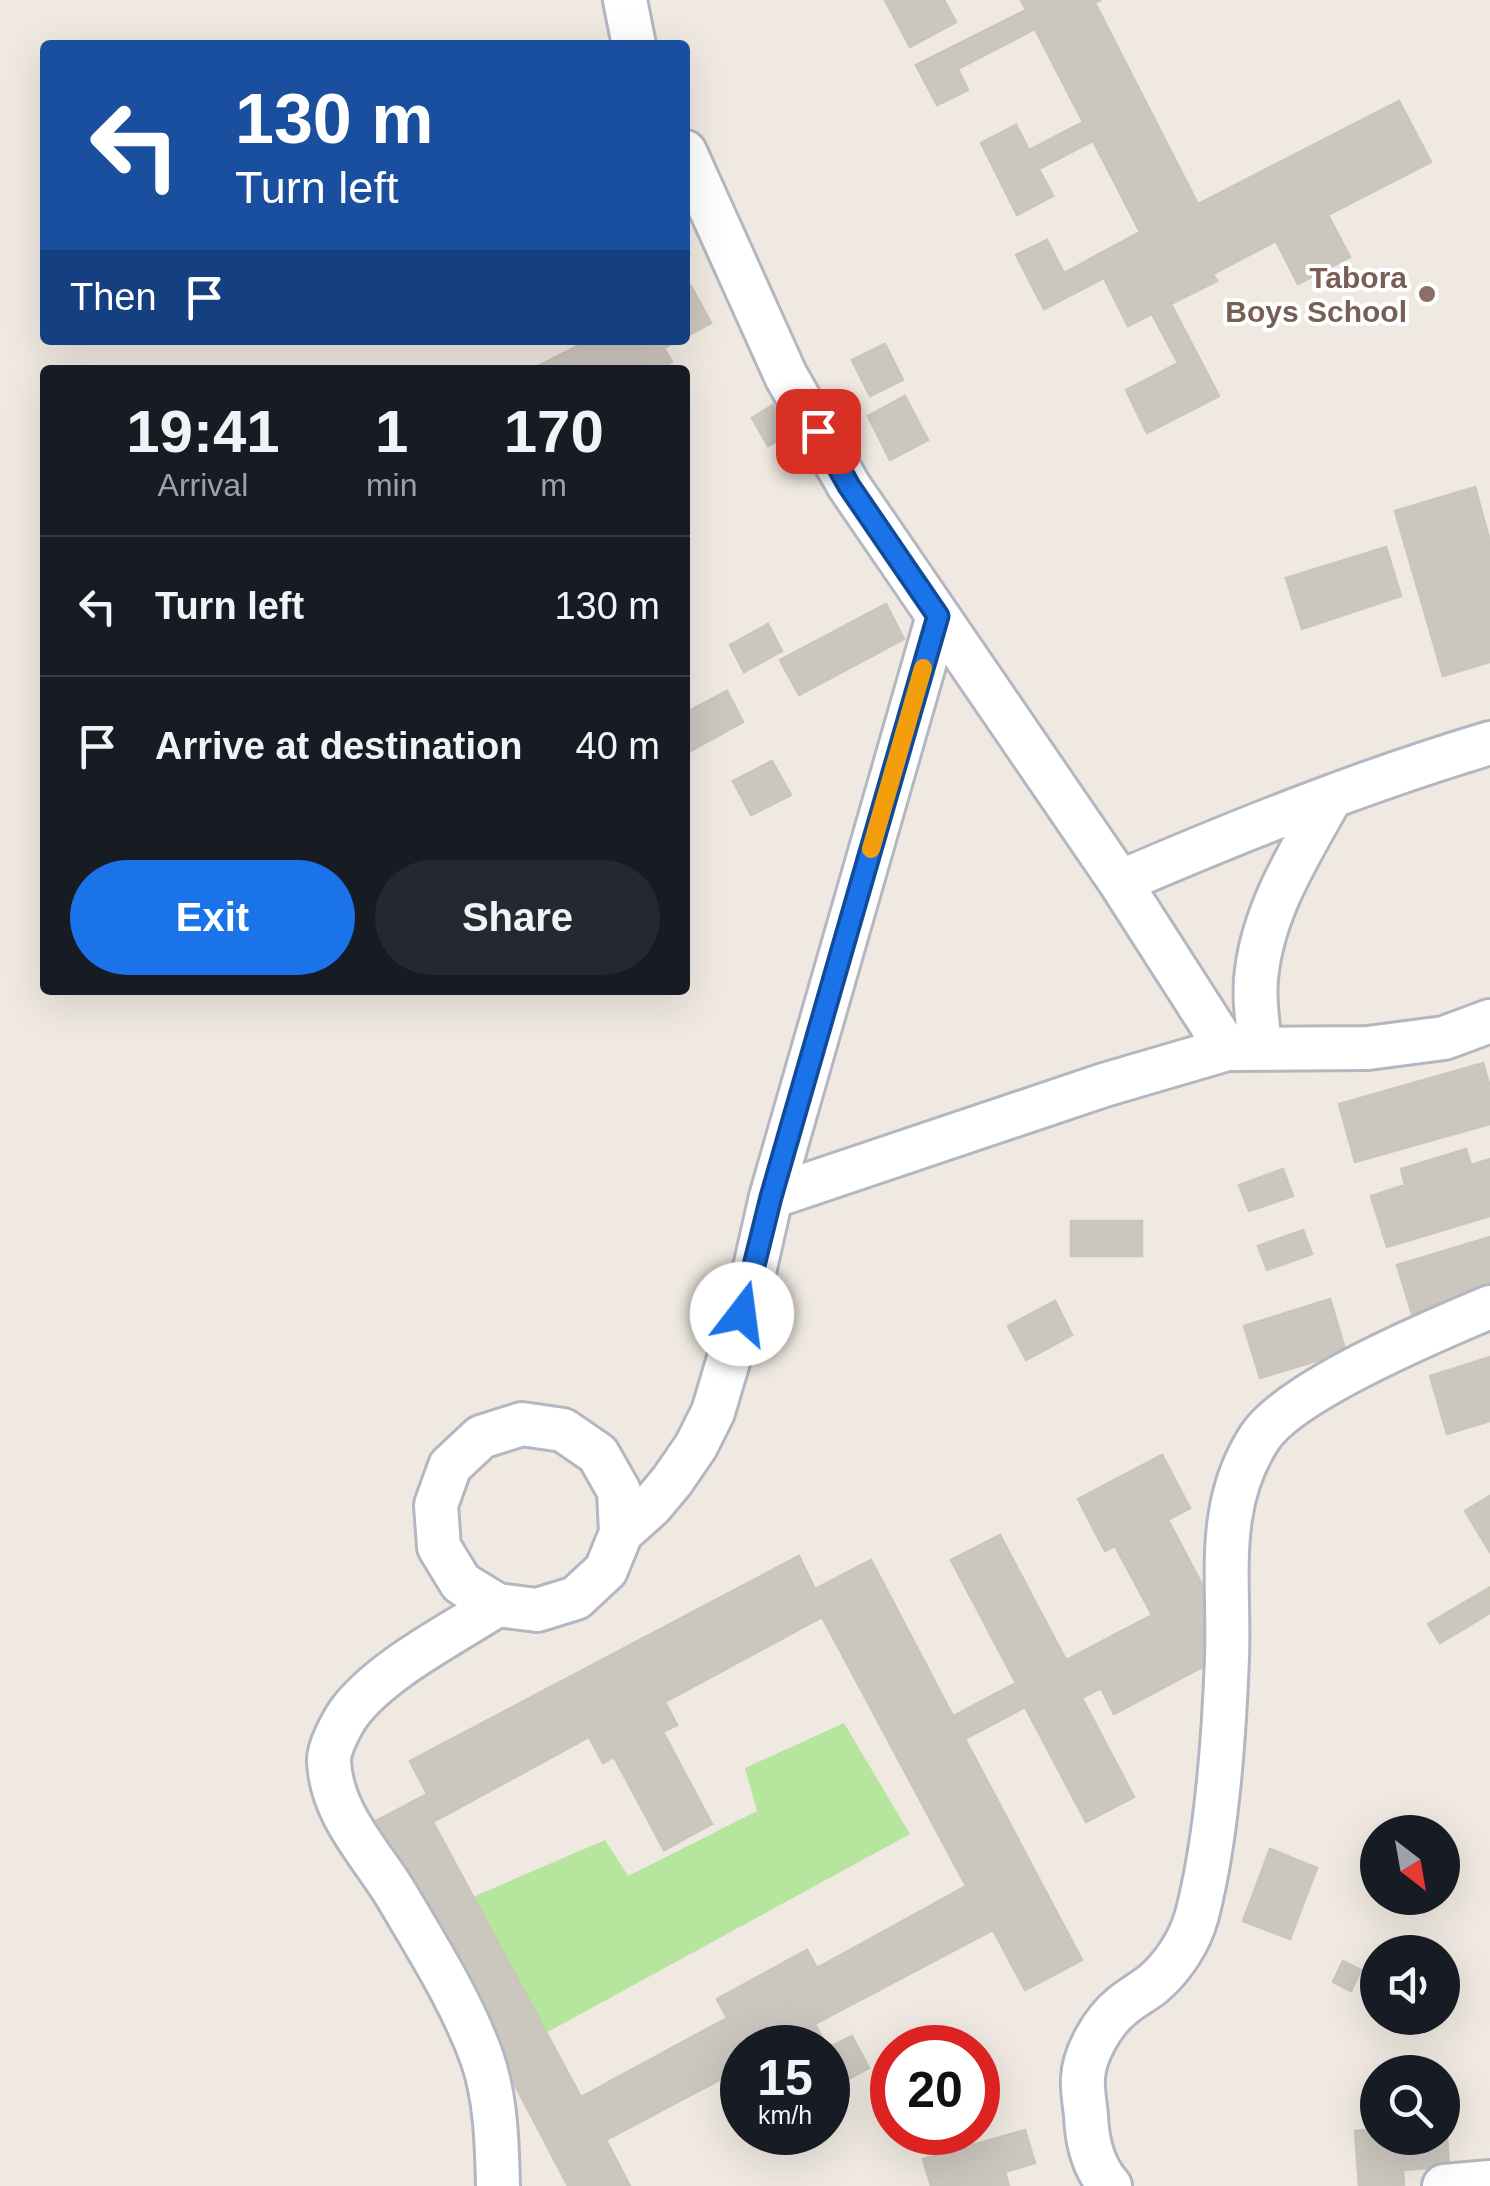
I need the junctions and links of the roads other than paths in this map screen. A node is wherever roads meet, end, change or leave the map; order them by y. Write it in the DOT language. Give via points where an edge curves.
graph roads {
  1 [pos="624,0"];
  2 [pos="633,40"];
  3 [pos="690,163"];
  4 [pos="938,616"];
  5 [pos="1490,744"];
  6 [pos="1331,797"];
  7 [pos="1120,882"];
  8 [pos="1490,1022"];
  9 [pos="1244,1049"];
  10 [pos="771,1197"];
  11 [pos="1490,1307"];
  12 [pos="621,1533"];
  13 [pos="497,1606"];
  14 [pos="1490,2182"];
  15 [pos="498,2186"];
  16 [pos="1110,2186"];
  17 [pos="1444,2186"];
  1 -- 2 [label="street"];
  3 -- 4 [label="street" via="786,376 849,486"];
  4 -- 7 [label="street"];
  4 -- 10 [label="street"];
  5 -- 6 [label="street"];
  6 -- 7 [label="street"];
  6 -- 9 [label="street" via="1264,933"];
  7 -- 9 [label="street"];
  8 -- 9 [label="street" via="1444,1038 1368,1048"];
  9 -- 10 [label="street" via="1104,1084"];
  10 -- 12 [label="street" via="713,1412 672,1481"];
  11 -- 16 [label="street" via="1407,1342 1299,1403 1262,1434 1244,1467 1230,1512 1222,1734 1197,1917 1180,1955 1098,2034 1083,2075 1087,2136"];
  12 -- 13 [label="street" via="606,1570 576,1598 537,1610"];
  12 -- 13 [label="street" via="619,1491 598,1454 563,1430 522,1424 481,1437 450,1466 436,1505 439,1547 461,1583"];
  13 -- 15 [label="street" via="383,1678 348,1714 328,1758 348,1824 404,1908 482,2059 497,2134"];
  14 -- 17 [label="street"];
}
